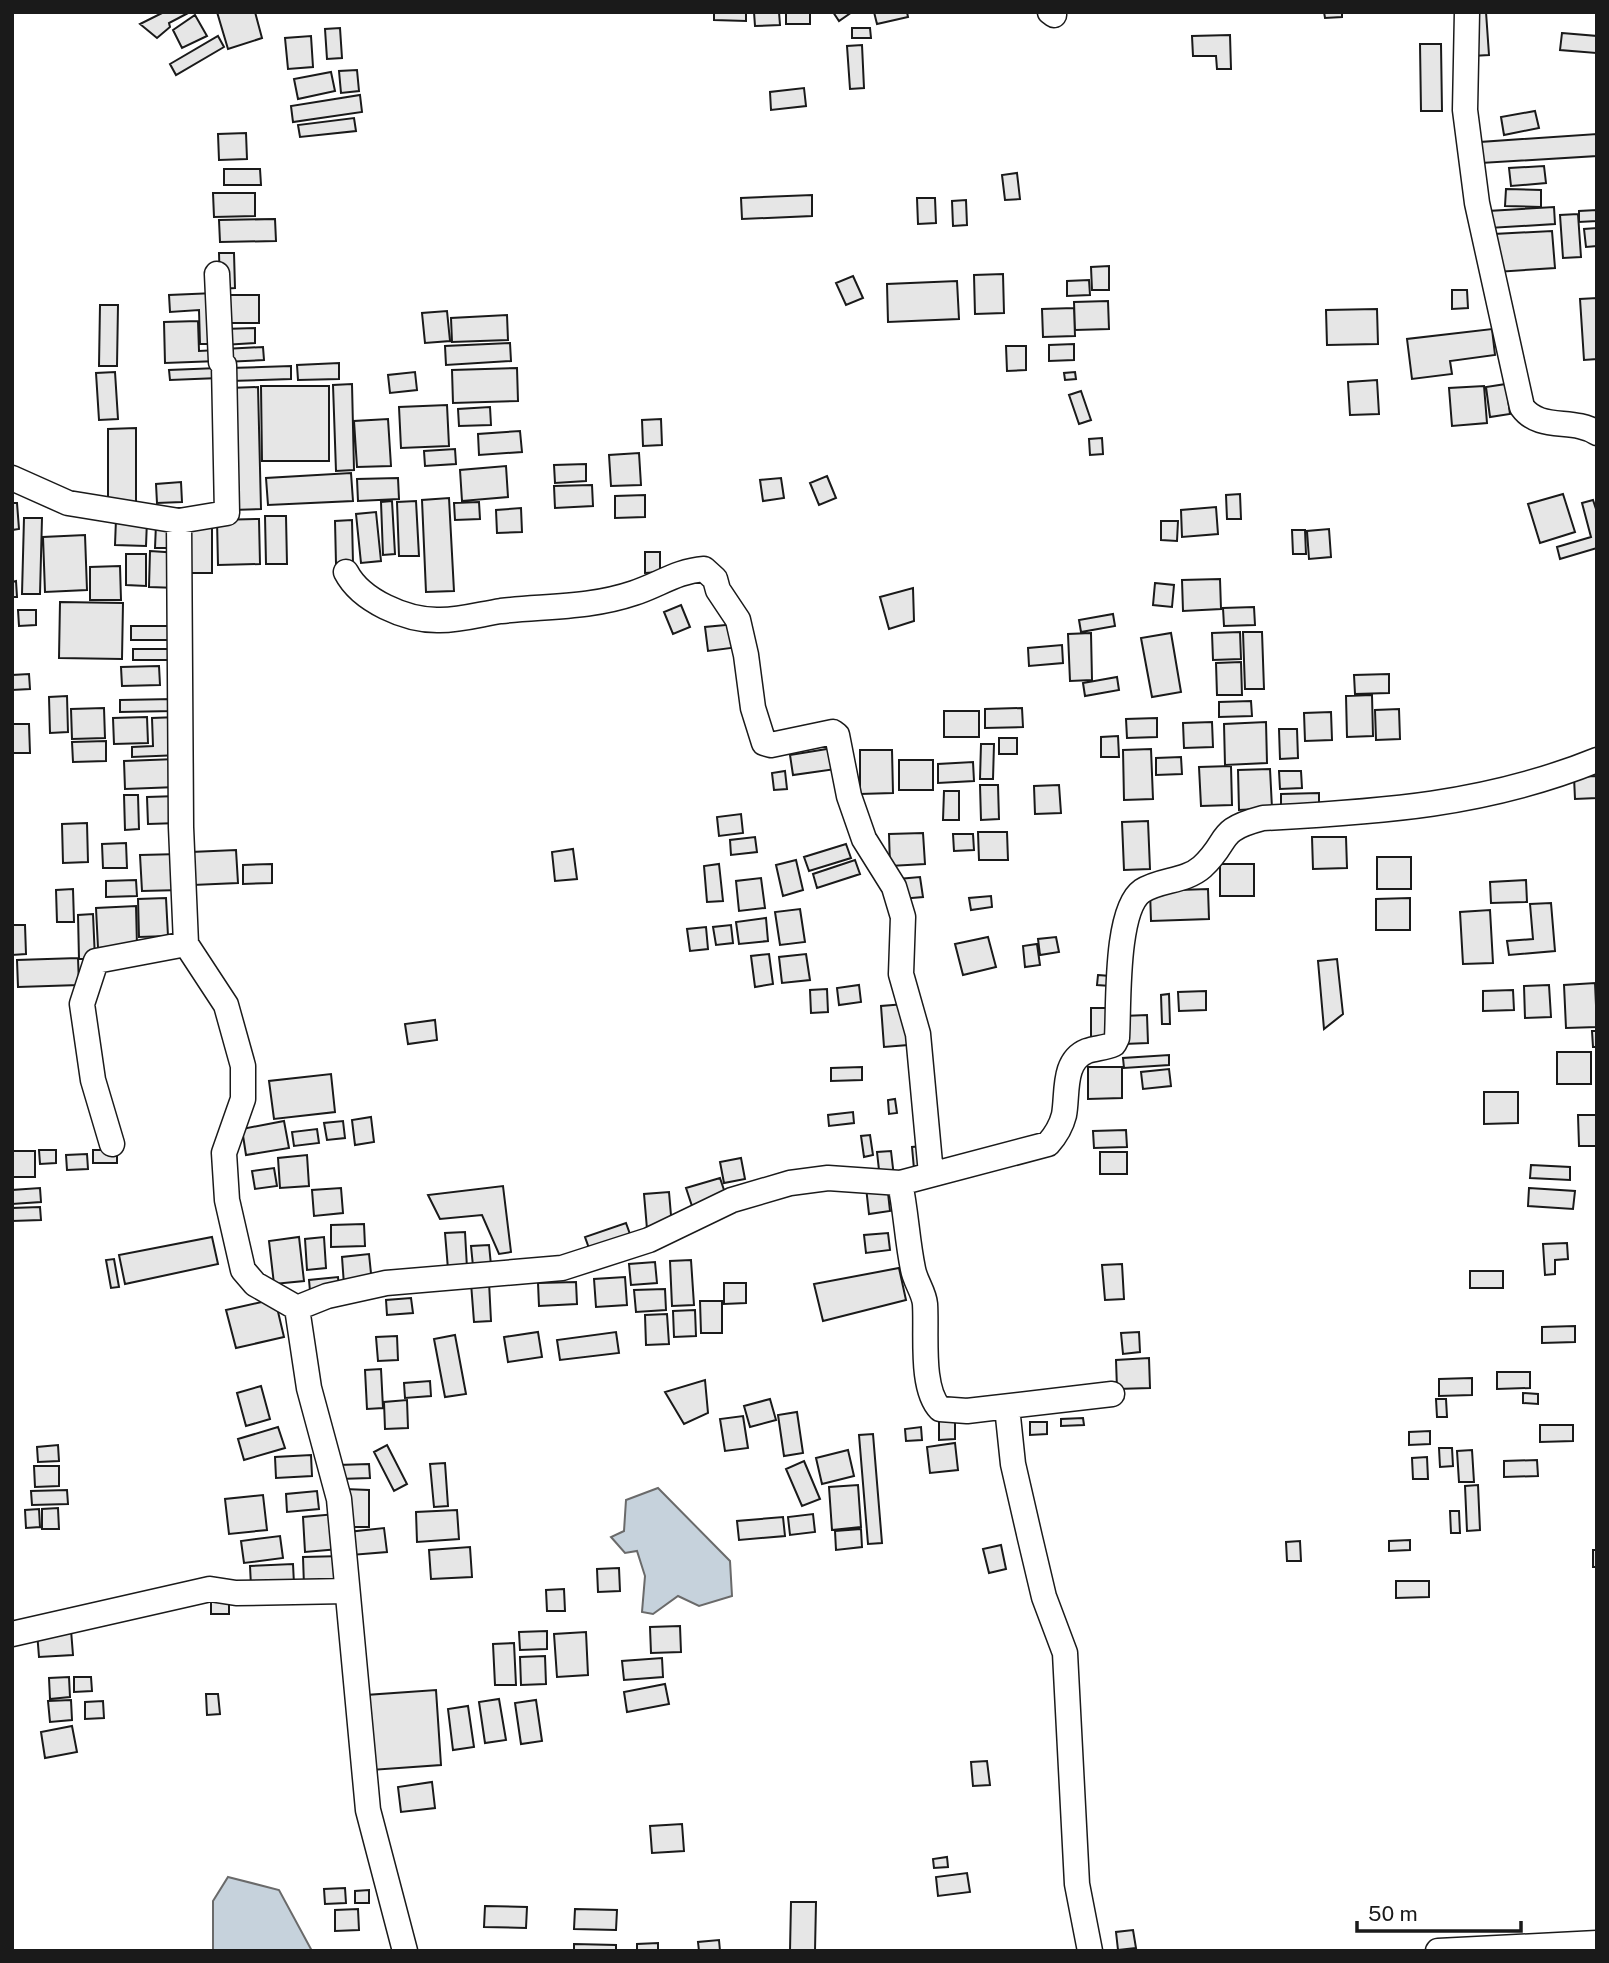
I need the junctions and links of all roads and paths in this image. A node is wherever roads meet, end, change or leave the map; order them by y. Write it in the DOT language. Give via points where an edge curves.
graph roads {
  1 [pos="1467,12"];
  2 [pos="217,274"];
  3 [pos="1597,433"];
  4 [pos="12,478"];
  5 [pos="179,521"];
  6 [pos="346,572"];
  7 [pos="1597,760"];
  8 [pos="186,944"];
  9 [pos="112,1144"];
  10 [pos="931,1174"];
  11 [pos="900,1183"];
  12 [pos="298,1308"];
  13 [pos="1112,1394"];
  14 [pos="1007,1407"];
  15 [pos="347,1591"];
  16 [pos="12,1634"];
  17 [pos="1597,1943"];
  18 [pos="405,1951"];
  19 [pos="1090,1951"];
  20 [pos="1438,1951"];
  1 -- 3 [label="street" via="1465,110 1477,203 1522,407 1537,421 1573,424"];
  2 -- 5 [label="street" via="226,396 227,513"];
  4 -- 5 [label="street" via="68,503"];
  5 -- 8 [label="street"];
  6 -- 10 [label="street" via="370,597 393,610 436,621 576,607 635,593 687,570 704,569 715,579 738,620 753,708 764,743 837,735 849,796 864,839 894,887 902,917 901,974 918,1034"];
  7 -- 10 [label="street" via="1516,788 1442,805 1263,818 1234,826 1203,866 1186,877 1143,891 1132,903 1124,926 1117,1038 1114,1044 1086,1051 1075,1060 1068,1074 1063,1117 1048,1144"];
  8 -- 9 [label="street" via="96,961 82,1004 93,1080"];
  8 -- 12 [label="street" via="226,1005 243,1066 243,1099 224,1153 227,1200 243,1270 255,1284"];
  10 -- 11 [label="street"];
  11 -- 12 [label="street" via="828,1178 790,1184 732,1200 649,1240 587,1261 502,1275 386,1283 327,1296"];
  11 -- 14 [label="street" via="913,1270 925,1301 924,1344 932,1401 949,1412"];
  12 -- 15 [label="street" via="309,1388 339,1499"];
  13 -- 14 [label="street"];
  14 -- 19 [label="street" via="1013,1464 1030,1538 1044,1597 1065,1653 1075,1862"];
  15 -- 16 [label="street" via="236,1593 211,1588"];
  15 -- 18 [label="street" via="368,1810"];
  17 -- 20 [label="street"];
}
